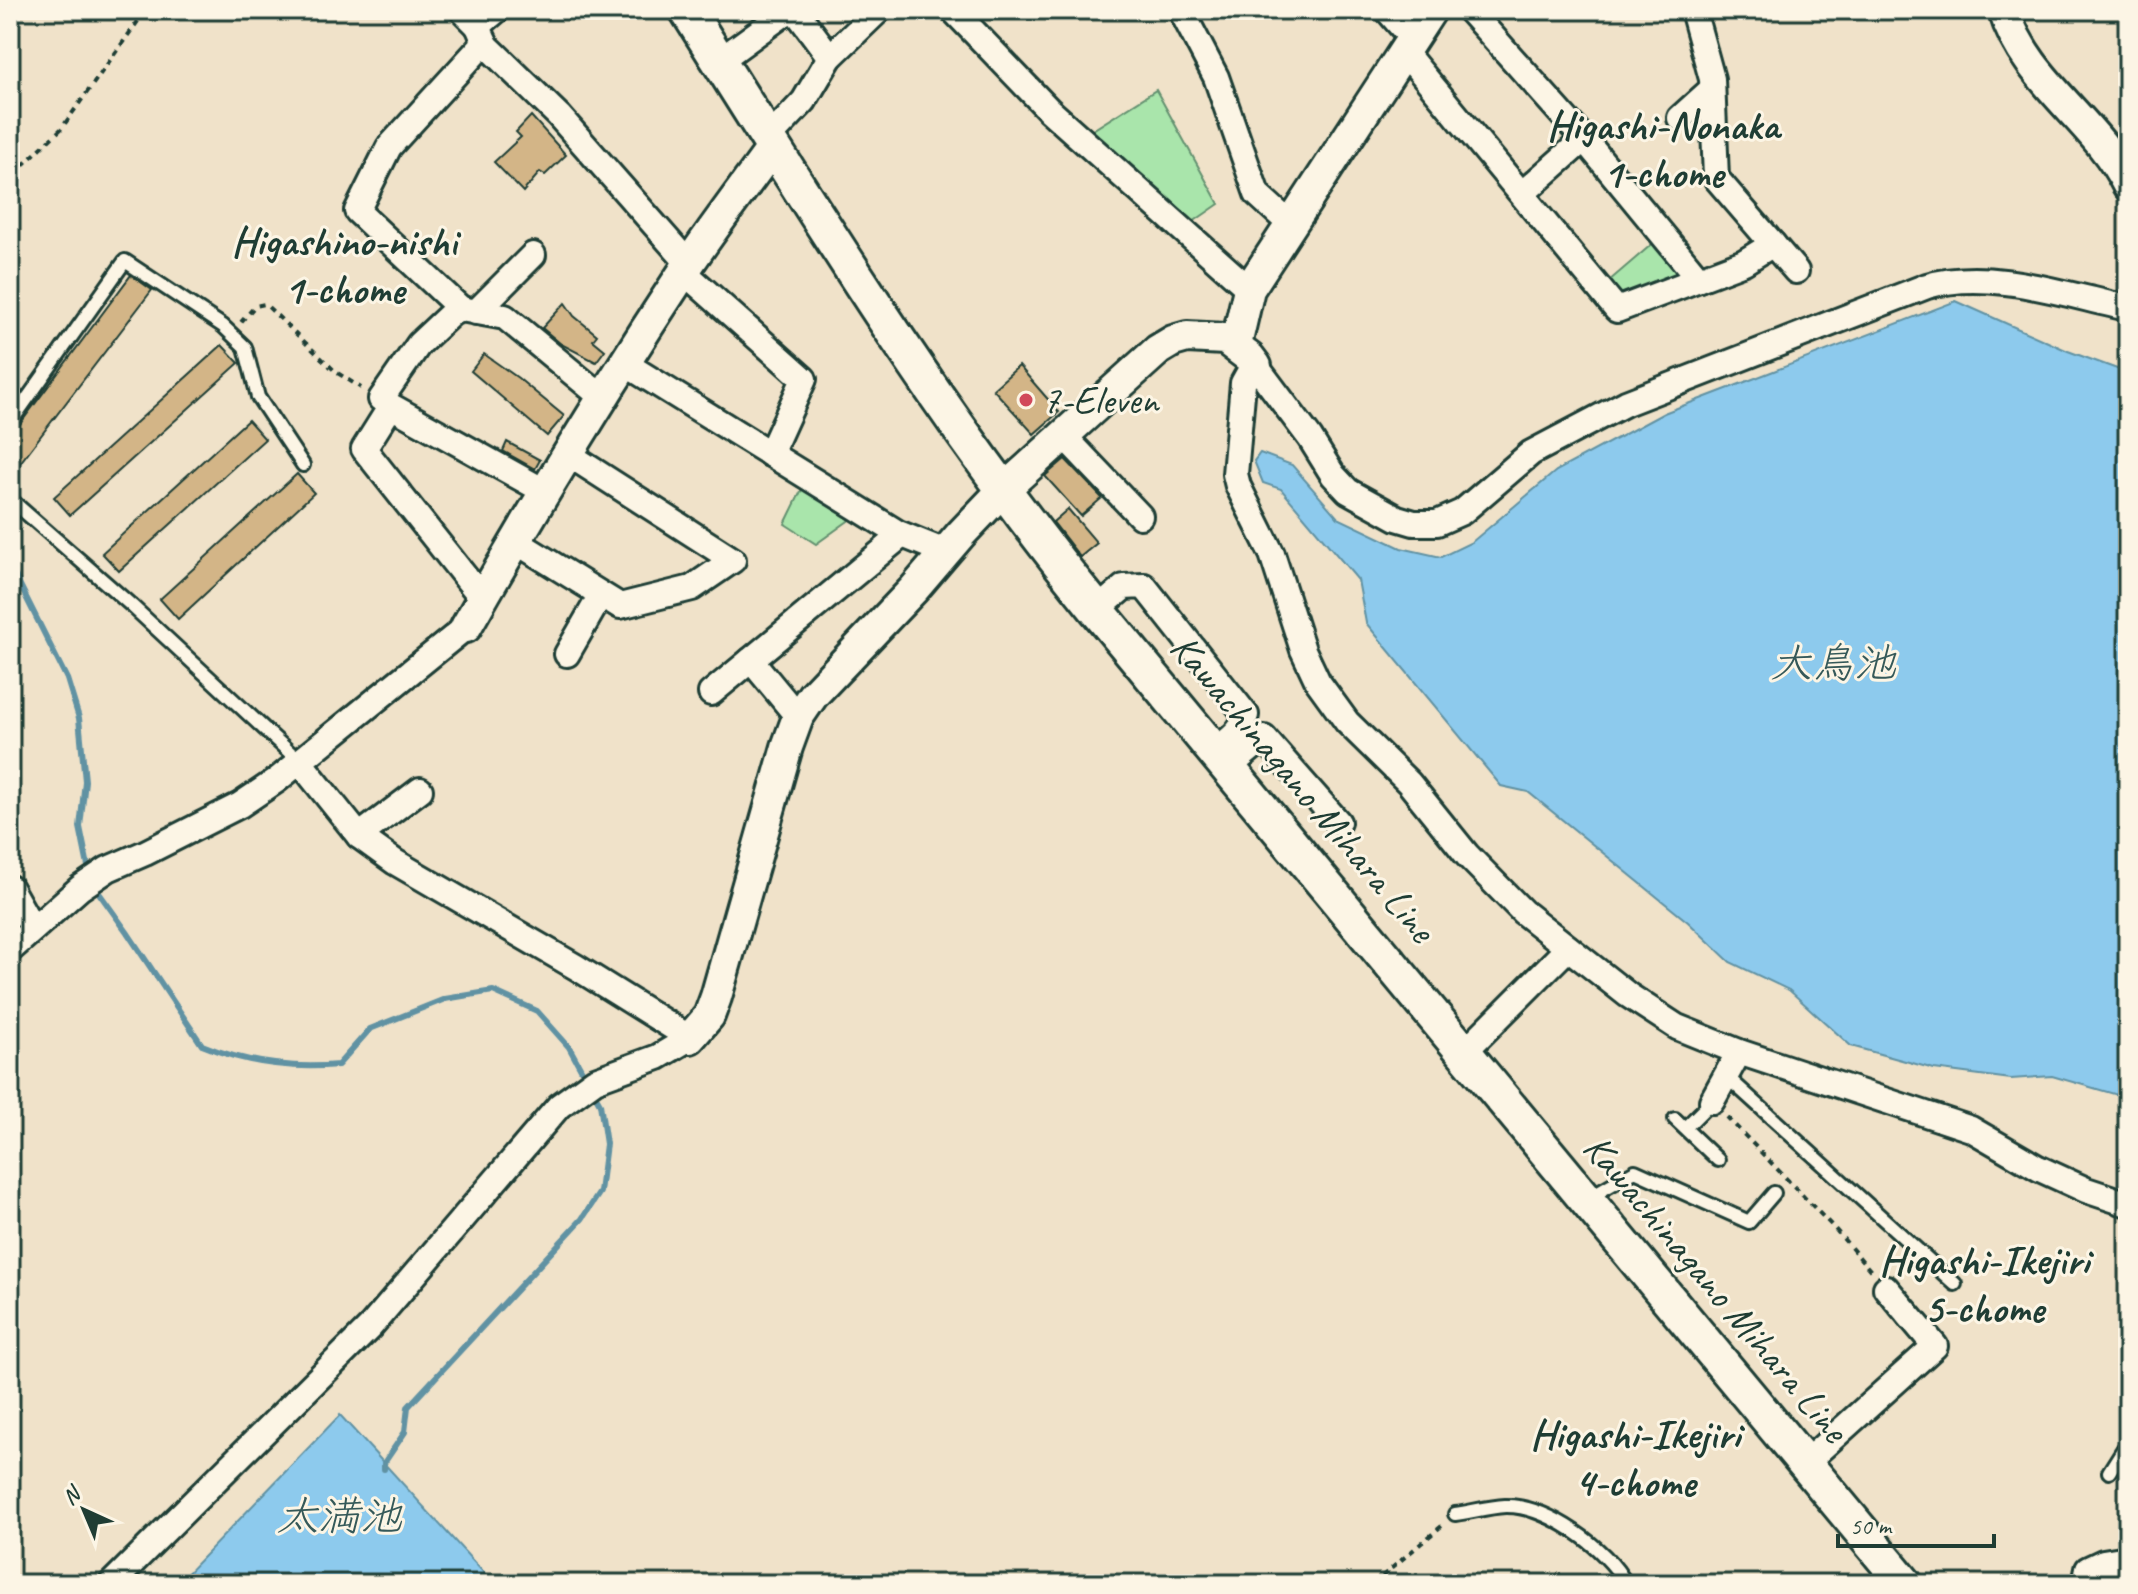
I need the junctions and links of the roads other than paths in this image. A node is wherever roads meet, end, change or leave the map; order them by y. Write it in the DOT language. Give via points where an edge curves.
graph roads {
  1 [pos="497,10"];
  2 [pos="789,10"];
  3 [pos="795,10"];
  4 [pos="879,10"];
  5 [pos="953,10"];
  6 [pos="1181,10"];
  7 [pos="1387,10"];
  8 [pos="1431,10"];
  9 [pos="1469,10"];
  10 [pos="1693,10"];
  11 [pos="2004,10"];
  12 [pos="699,14"];
  13 [pos="475,26"];
  14 [pos="1409,47"];
  15 [pos="830,57"];
  16 [pos="719,61"];
  17 [pos="1711,90"];
  18 [pos="1680,118"];
  19 [pos="1584,139"];
  20 [pos="771,143"];
  21 [pos="2128,185"];
  22 [pos="1523,193"];
  23 [pos="1290,224"];
  24 [pos="1773,244"];
  25 [pos="533,255"];
  26 [pos="687,268"];
  27 [pos="1796,271"];
  28 [pos="1699,279"];
  29 [pos="1249,289"];
  30 [pos="2128,308"];
  31 [pos="468,310"];
  32 [pos="1246,356"];
  33 [pos="624,363"];
  34 [pos="603,398"];
  35 [pos="381,399"];
  36 [pos="10,423"];
  37 [pos="1064,436"];
  38 [pos="568,454"];
  39 [pos="770,454"];
  40 [pos="303,465"];
  41 [pos="544,491"];
  42 [pos="1002,491"];
  43 [pos="10,499"];
  44 [pos="1140,516"];
  45 [pos="902,535"];
  46 [pos="515,541"];
  47 [pos="945,552"];
  48 [pos="601,595"];
  49 [pos="482,598"];
  50 [pos="1097,610"];
  51 [pos="466,627"];
  52 [pos="567,654"];
  53 [pos="751,660"];
  54 [pos="711,693"];
  55 [pos="798,717"];
  56 [pos="1222,759"];
  57 [pos="299,761"];
  58 [pos="420,790"];
  59 [pos="1338,822"];
  60 [pos="359,836"];
  61 [pos="10,888"];
  62 [pos="33,929"];
  63 [pos="1568,948"];
  64 [pos="10,950"];
  65 [pos="690,1038"];
  66 [pos="1464,1052"];
  67 [pos="1739,1052"];
  68 [pos="1726,1076"];
  69 [pos="1712,1101"];
  70 [pos="1718,1160"];
  71 [pos="1774,1193"];
  72 [pos="1586,1199"];
  73 [pos="2128,1204"];
  74 [pos="1955,1284"];
  75 [pos="1886,1288"];
  76 [pos="2128,1442"];
  77 [pos="1805,1463"];
  78 [pos="2109,1472"];
  79 [pos="1455,1514"];
  80 [pos="2128,1558"];
  81 [pos="111,1584"];
  82 [pos="1626,1584"];
  83 [pos="1905,1584"];
  84 [pos="2085,1584"];
  1 -- 13 [label="street"];
  2 -- 16 [label="street"];
  3 -- 15 [label="street"];
  4 -- 15 [label="street"];
  5 -- 29 [label="street" via="1049,110"];
  6 -- 23 [label="street" via="1216,77 1257,194"];
  7 -- 14 [label="street"];
  8 -- 14 [label="street"];
  9 -- 19 [label="street"];
  10 -- 17 [label="street"];
  11 -- 21 [label="street" via="2025,56 2107,151"];
  12 -- 16 [label="main road, Kawachinagano Mihara Line"];
  13 -- 26 [label="street"];
  13 -- 31 [label="street" via="389,147 357,211"];
  14 -- 22 [label="street"];
  14 -- 23 [label="street"];
  15 -- 20 [label="street"];
  16 -- 20 [label="main road, Kawachinagano Mihara Line"];
  17 -- 18 [label="street"];
  17 -- 24 [label="street" via="1716,178"];
  19 -- 22 [label="street"];
  19 -- 28 [label="street"];
  20 -- 26 [label="street"];
  20 -- 42 [label="main road, Kawachinagano Mihara Line" via="911,362"];
  22 -- 28 [label="street" via="1617,310"];
  23 -- 29 [label="street"];
  24 -- 27 [label="street"];
  24 -- 28 [label="street"];
  25 -- 31 [label="street"];
  26 -- 33 [label="street"];
  26 -- 39 [label="street" via="804,379"];
  29 -- 32 [label="street"];
  30 -- 32 [label="street" via="1985,281 1927,286 1626,403 1531,453 1450,519 1427,524 1397,518 1339,482"];
  31 -- 34 [label="street" via="505,317"];
  31 -- 35 [label="street" via="452,313 419,344"];
  32 -- 37 [label="street" via="1225,339 1173,341 1130,372"];
  32 -- 63 [label="street" via="1235,474 1272,554 1318,682 1347,722 1409,783 1467,855"];
  33 -- 34 [label="street"];
  33 -- 39 [label="street"];
  34 -- 38 [label="street"];
  36 -- 40 [label="lane" via="125,261 245,347 258,397"];
  37 -- 42 [label="street"];
  37 -- 44 [label="street"];
  38 -- 41 [label="street"];
  38 -- 48 [label="street" via="733,560 692,588 620,606"];
  39 -- 45 [label="street"];
  41 -- 46 [label="street"];
  41 -- 49 [label="street" via="391,406 364,449"];
  42 -- 47 [label="street"];
  42 -- 50 [label="main road, Kawachinagano Mihara Line"];
  43 -- 57 [label="lane"];
  45 -- 47 [label="street"];
  45 -- 53 [label="street"];
  46 -- 48 [label="street"];
  46 -- 49 [label="street"];
  47 -- 55 [label="street" via="832,672"];
  48 -- 52 [label="street"];
  49 -- 51 [label="street"];
  50 -- 56 [label="main road, Kawachinagano Mihara Line"];
  50 -- 56 [label="street" via="1124,587 1144,586 1246,715"];
  51 -- 57 [label="street"];
  53 -- 54 [label="street"];
  53 -- 55 [label="street"];
  55 -- 65 [label="street" via="716,997 709,1016"];
  56 -- 59 [label="street" via="1264,738"];
  56 -- 66 [label="main road, Kawachinagano Mihara Line"];
  57 -- 60 [label="street"];
  57 -- 62 [label="street" via="240,805 108,869"];
  58 -- 60 [label="street"];
  60 -- 65 [label="street"];
  61 -- 62 [label="street"];
  62 -- 64 [label="street"];
  63 -- 66 [label="street"];
  63 -- 67 [label="street" via="1677,1027"];
  65 -- 81 [label="street" via="658,1057 595,1080 559,1106 370,1327"];
  66 -- 72 [label="main road, Kawachinagano Mihara Line"];
  67 -- 68 [label="street"];
  67 -- 73 [label="street" via="1957,1123 2073,1184"];
  68 -- 69 [label="street"];
  68 -- 74 [label="lane"];
  69 -- 70 [label="lane" via="1680,1123"];
  71 -- 72 [label="lane" via="1749,1222 1635,1171"];
  72 -- 77 [label="main road, Kawachinagano Mihara Line"];
  75 -- 77 [label="street" via="1935,1346"];
  76 -- 78 [label="lane"];
  77 -- 83 [label="main road, Kawachinagano Mihara Line"];
  79 -- 82 [label="lane" via="1507,1506 1570,1527 1598,1549"];
  80 -- 84 [label="street" via="2088,1569"];
}
